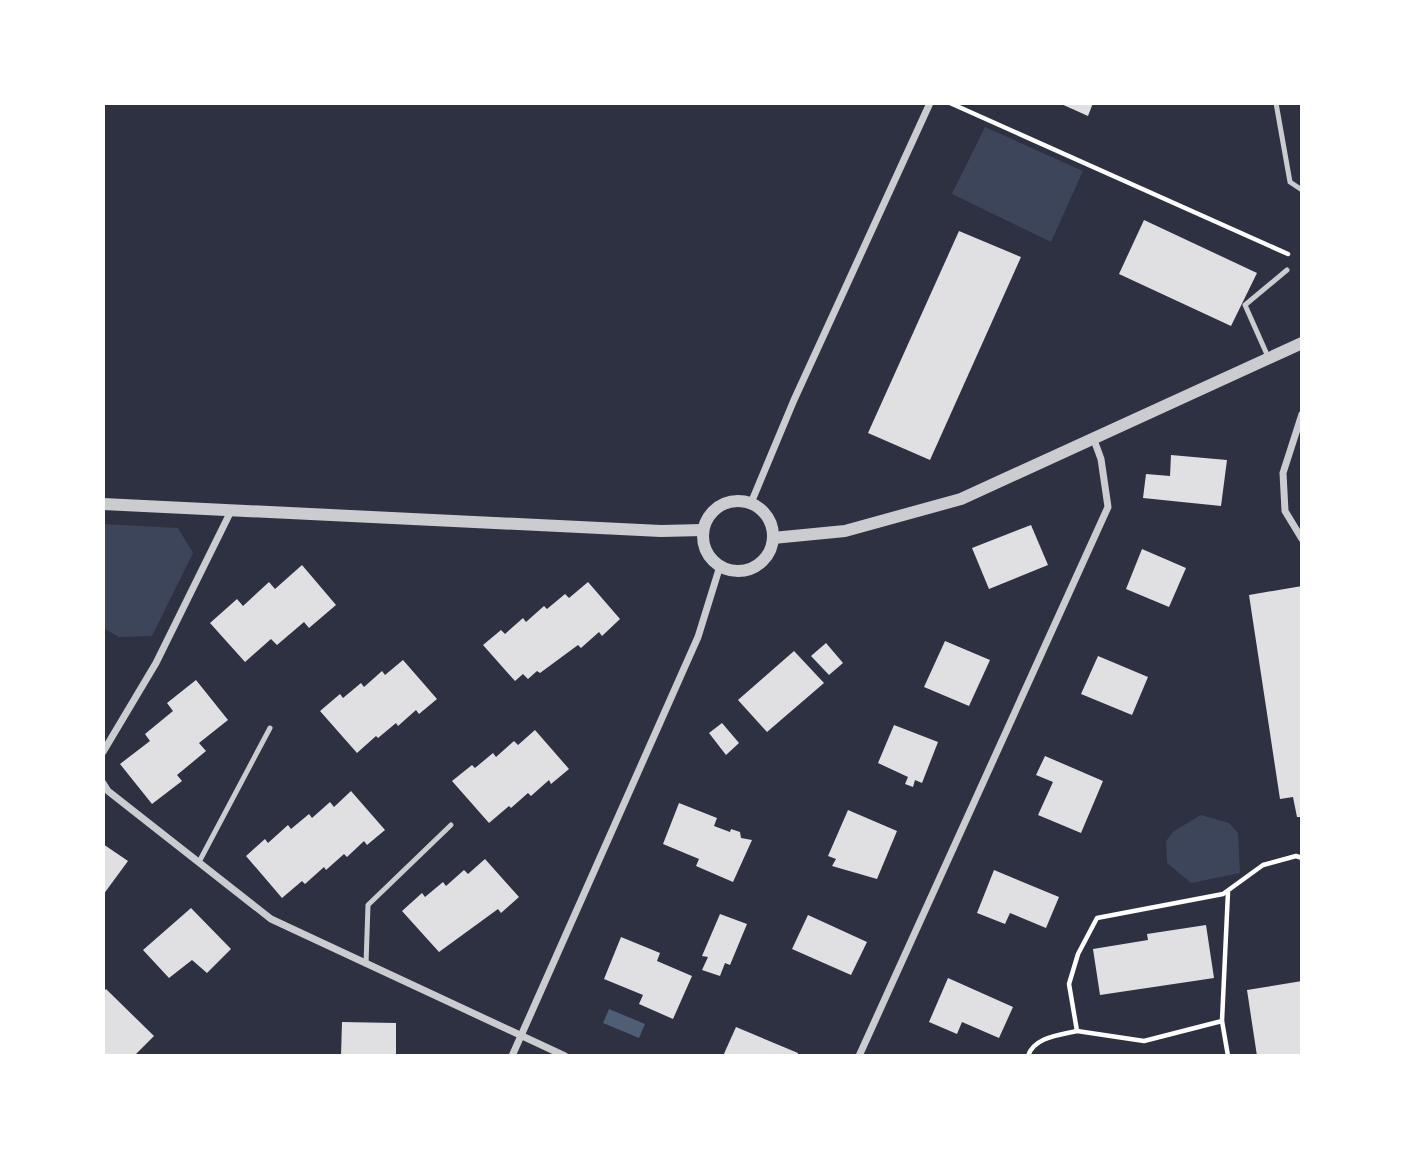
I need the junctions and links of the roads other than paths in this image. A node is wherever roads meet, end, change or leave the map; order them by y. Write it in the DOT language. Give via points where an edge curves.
graph roads {
  1 [pos="930,103"];
  2 [pos="1276,103"];
  3 [pos="1302,190"];
  4 [pos="1287,270"];
  5 [pos="1302,343"];
  6 [pos="1269,359"];
  7 [pos="1302,414"];
  8 [pos="1094,440"];
  9 [pos="751,503"];
  10 [pos="103,504"];
  11 [pos="231,511"];
  12 [pos="703,530"];
  13 [pos="773,538"];
  14 [pos="1302,539"];
  15 [pos="720,566"];
  16 [pos="270,728"];
  17 [pos="103,752"];
  18 [pos="103,783"];
  19 [pos="452,825"];
  20 [pos="199,862"];
  21 [pos="366,964"];
  22 [pos="520,1036"];
  23 [pos="512,1056"];
  24 [pos="565,1056"];
  25 [pos="859,1056"];
  1 -- 9 [label="street" via="793,400"];
  2 -- 3 [label="lane" via="1290,182"];
  4 -- 6 [label="lane" via="1245,305"];
  5 -- 6 [label="street"];
  6 -- 8 [label="street"];
  7 -- 14 [label="street" via="1283,473 1285,511"];
  8 -- 13 [label="street" via="961,499 845,531"];
  8 -- 25 [label="street" via="1108,507"];
  9 -- 12 [label="street" via="726,503 707,518"];
  9 -- 13 [label="street" via="770,522"];
  10 -- 11 [label="street"];
  11 -- 12 [label="street"];
  11 -- 17 [label="street" via="156,663"];
  12 -- 15 [label="street" via="706,550"];
  13 -- 15 [label="street" via="770,550 754,567 731,570"];
  15 -- 22 [label="street" via="698,638"];
  16 -- 20 [label="lane"];
  18 -- 20 [label="street"];
  19 -- 21 [label="lane" via="368,905"];
  20 -- 21 [label="street" via="271,919"];
  21 -- 22 [label="street"];
  22 -- 23 [label="street"];
  22 -- 24 [label="street"];
}
